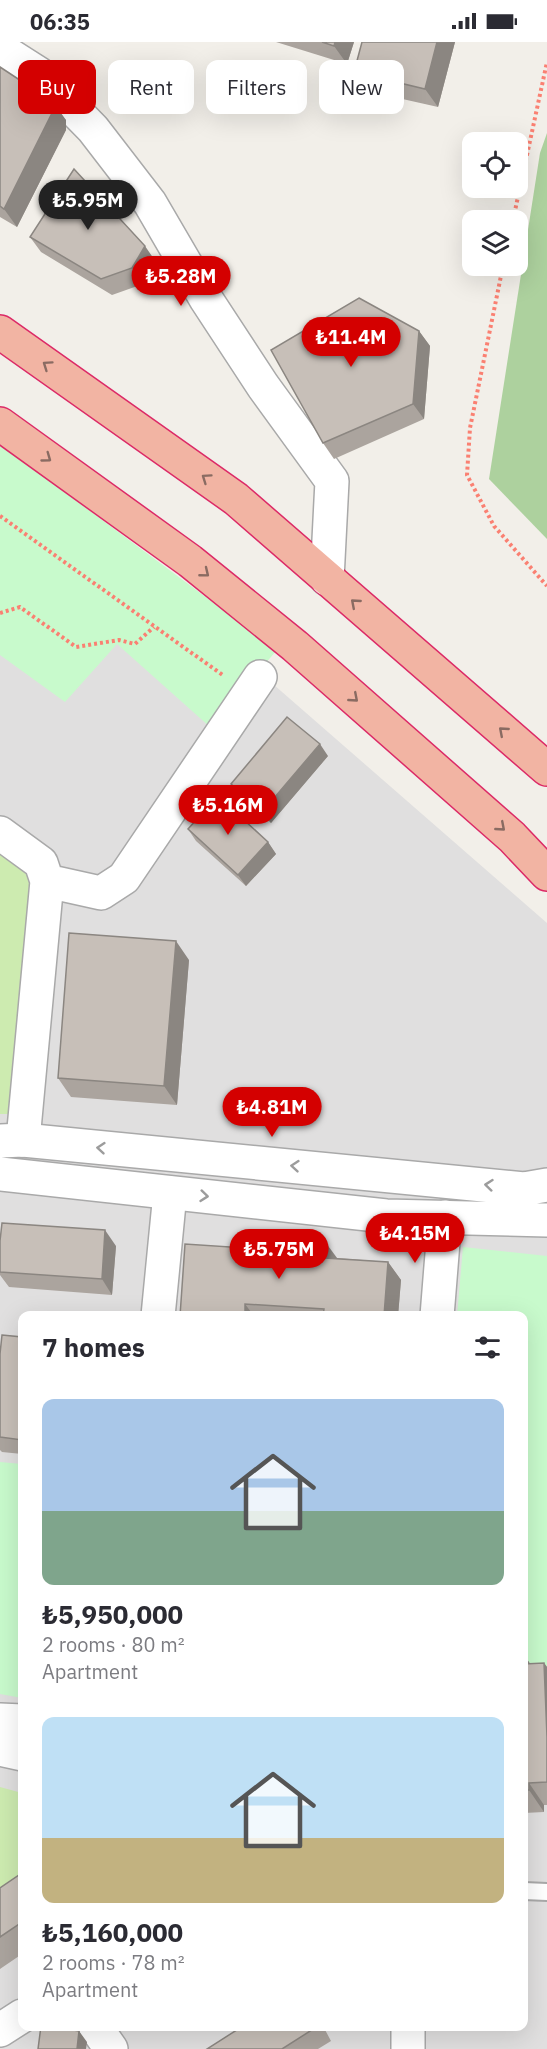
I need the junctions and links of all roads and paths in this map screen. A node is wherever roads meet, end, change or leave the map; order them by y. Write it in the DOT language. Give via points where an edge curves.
graph roads {
  1 [pos="0,49"];
  2 [pos="547,62"];
  3 [pos="515,210"];
  4 [pos="501,276"];
  5 [pos="0,332"];
  6 [pos="0,424"];
  7 [pos="0,516"];
  8 [pos="327,579"];
  9 [pos="547,586"];
  10 [pos="0,613"];
  11 [pos="154,627"];
  12 [pos="255,686"];
  13 [pos="547,769"];
  14 [pos="0,833"];
  15 [pos="547,874"];
  16 [pos="46,881"];
  17 [pos="12,1141"];
  18 [pos="0,1174"];
  19 [pos="448,1180"];
  20 [pos="547,1185"];
  21 [pos="170,1193"];
  22 [pos="445,1217"];
  23 [pos="547,1220"];
  24 [pos="158,1311"];
  25 [pos="437,1311"];
  26 [pos="0,1720"];
  27 [pos="18,1721"];
  28 [pos="0,1749"];
  29 [pos="18,1753"];
  30 [pos="528,1891"];
  31 [pos="547,1892"];
  32 [pos="18,2019"];
  33 [pos="0,2030"];
  34 [pos="98,2031"];
  35 [pos="408,2031"];
  36 [pos="111,2049"];
  37 [pos="408,2049"];
  1 -- 8 [label="street" via="39,74 93,129 150,203 263,386 332,481"];
  2 -- 3 [label="path"];
  4 -- 9 [label="path" via="470,428 467,475 494,526"];
  8 -- 5 [label="highway, one-way" via="236,499"];
  6 -- 15 [label="highway, one-way" via="189,561 295,646 512,837"];
  7 -- 11 [label="path"];
  13 -- 8 [label="highway, one-way"];
  10 -- 11 [label="path" via="20,607 76,647 119,640 135,644"];
  11 -- 12 [label="path"];
  12 -- 16 [label="street" via="124,878 101,893"];
  14 -- 16 [label="street" via="41,863"];
  16 -- 17 [label="street"];
  19 -- 17 [label="street, one-way"];
  18 -- 21 [label="street"];
  20 -- 19 [label="street, one-way" via="524,1189"];
  19 -- 22 [label="street"];
  21 -- 22 [label="street, one-way" via="386,1216"];
  21 -- 24 [label="street"];
  22 -- 23 [label="street"];
  22 -- 25 [label="street"];
  26 -- 27 [label="street"];
  28 -- 29 [label="street"];
  30 -- 31 [label="lane"];
  32 -- 33 [label="street"];
  34 -- 36 [label="street"];
  35 -- 37 [label="street"];
}
